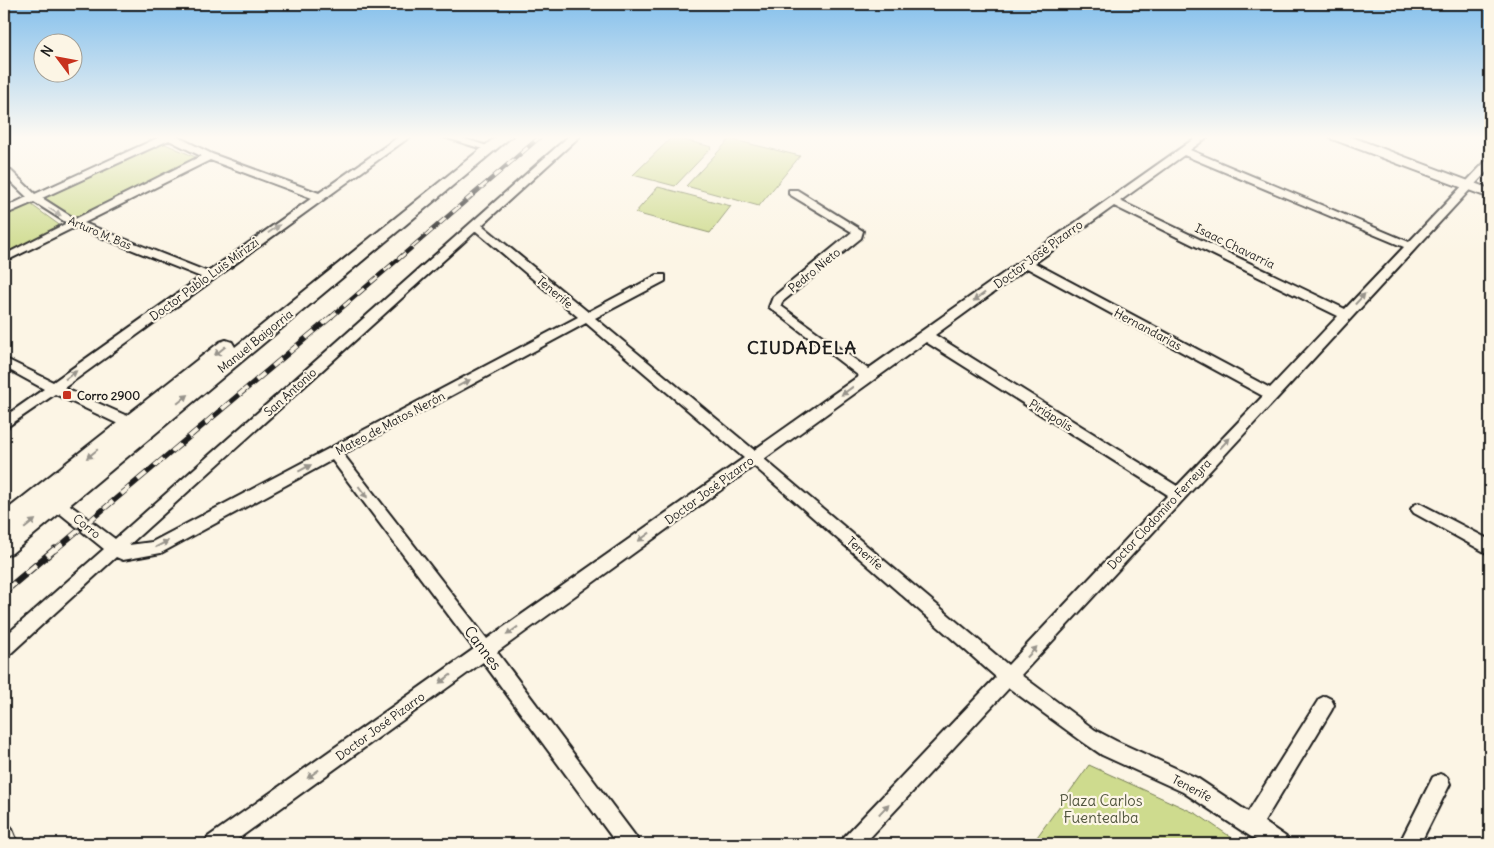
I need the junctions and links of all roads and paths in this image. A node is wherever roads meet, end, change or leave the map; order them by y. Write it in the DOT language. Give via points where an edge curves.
graph roads {
  1 [pos="10,176"];
  2 [pos="83,176"];
  3 [pos="170,176"];
  4 [pos="262,176"];
  5 [pos="350,176"];
  6 [pos="447,176"];
  7 [pos="531,176"];
  8 [pos="1149,176"];
  9 [pos="1242,176"];
  10 [pos="1454,176"];
  11 [pos="1457,176"];
  12 [pos="1478,176"];
  13 [pos="1473,182"];
  14 [pos="1490,184"];
  15 [pos="793,192"];
  16 [pos="1490,194"];
  17 [pos="319,197"];
  18 [pos="34,198"];
  19 [pos="1112,202"];
  20 [pos="4,212"];
  21 [pos="74,223"];
  22 [pos="476,225"];
  23 [pos="1410,246"];
  24 [pos="4,259"];
  25 [pos="1026,263"];
  26 [pos="208,276"];
  27 [pos="661,278"];
  28 [pos="1346,315"];
  29 [pos="585,318"];
  30 [pos="925,335"];
  31 [pos="4,362"];
  32 [pos="868,376"];
  33 [pos="54,388"];
  34 [pos="1271,394"];
  35 [pos="4,424"];
  36 [pos="138,427"];
  37 [pos="334,453"];
  38 [pos="754,458"];
  39 [pos="1178,494"];
  40 [pos="50,498"];
  41 [pos="1419,509"];
  42 [pos="4,525"];
  43 [pos="4,546"];
  44 [pos="1490,548"];
  45 [pos="115,549"];
  46 [pos="4,648"];
  47 [pos="485,650"];
  48 [pos="1009,677"];
  49 [pos="1325,706"];
  50 [pos="1440,784"];
  51 [pos="1251,825"];
  52 [pos="4,834"];
  53 [pos="8,844"];
  54 [pos="215,844"];
  55 [pos="629,844"];
  56 [pos="851,844"];
  57 [pos="1279,844"];
  58 [pos="1409,844"];
  1 -- 18 [label="street, Arturo M. Bas"];
  2 -- 18 [label="street"];
  3 -- 21 [label="street"];
  4 -- 17 [label="street"];
  5 -- 17 [label="street, Doctor Pablo Luis Mirizzi"];
  6 -- 36 [label="main road, Manuel Baigorria"];
  7 -- 22 [label="street, San Antonio"];
  8 -- 19 [label="street, Doctor José Pizarro"];
  9 -- 23 [label="street"];
  10 -- 13 [label="main road"];
  11 -- 13 [label="main road"];
  12 -- 13 [label="street, Doctor Clodomiro Ferreyra"];
  13 -- 14 [label="main road"];
  13 -- 16 [label="main road"];
  13 -- 23 [label="street, Doctor Clodomiro Ferreyra"];
  15 -- 32 [label="street, Pedro Nieto" via="858,231 857,236 777,300 775,307"];
  26 -- 17 [label="street, Doctor Pablo Luis Mirizzi, one-way"];
  18 -- 20 [label="street"];
  18 -- 21 [label="street, Arturo M. Bas, one-way"];
  19 -- 25 [label="street, Doctor José Pizarro"];
  19 -- 28 [label="street, Isaac Chavarría"];
  21 -- 24 [label="street"];
  21 -- 26 [label="street, Arturo M. Bas"];
  22 -- 29 [label="street, Tenerife"];
  22 -- 45 [label="street, San Antonio"];
  28 -- 23 [label="street, Doctor Clodomiro Ferreyra, one-way"];
  25 -- 30 [label="street, Doctor José Pizarro, one-way"];
  25 -- 34 [label="street, Hernandarias"];
  33 -- 26 [label="street, Doctor Pablo Luis Mirizzi, one-way"];
  27 -- 29 [label="street, Mateo de Matos Nerón"];
  28 -- 34 [label="street, Doctor Clodomiro Ferreyra"];
  37 -- 29 [label="street, Mateo de Matos Nerón, one-way"];
  29 -- 38 [label="street, Tenerife"];
  30 -- 32 [label="street, Doctor José Pizarro"];
  30 -- 39 [label="street, Piriápolis"];
  31 -- 33 [label="street"];
  32 -- 38 [label="street, Doctor José Pizarro, one-way"];
  33 -- 35 [label="street, Doctor Pablo Luis Mirizzi"];
  33 -- 36 [label="street"];
  39 -- 34 [label="street, Doctor Clodomiro Ferreyra, one-way"];
  36 -- 40 [label="main road, Manuel Baigorria"];
  45 -- 37 [label="street, Mateo de Matos Nerón, one-way" via="124,553 155,548"];
  37 -- 47 [label="street, Cannes, one-way"];
  38 -- 47 [label="street, Doctor José Pizarro, one-way"];
  38 -- 48 [label="street, Tenerife"];
  48 -- 39 [label="street, Doctor Clodomiro Ferreyra, one-way"];
  40 -- 42 [label="main road, Manuel Baigorria"];
  43 -- 40 [label="main road, Manuel Baigorria, one-way"];
  40 -- 45 [label="street, Corro"];
  41 -- 44 [label="street"];
  45 -- 46 [label="street, San Antonio"];
  47 -- 54 [label="street, Doctor José Pizarro, one-way"];
  47 -- 55 [label="street, Cannes"];
  48 -- 51 [label="street, Tenerife" via="1089,736 1190,785"];
  56 -- 48 [label="street, Doctor Clodomiro Ferreyra, one-way"];
  49 -- 51 [label="street"];
  50 -- 58 [label="street"];
  51 -- 57 [label="street, Tenerife"];
  52 -- 53 [label="street"];
}
